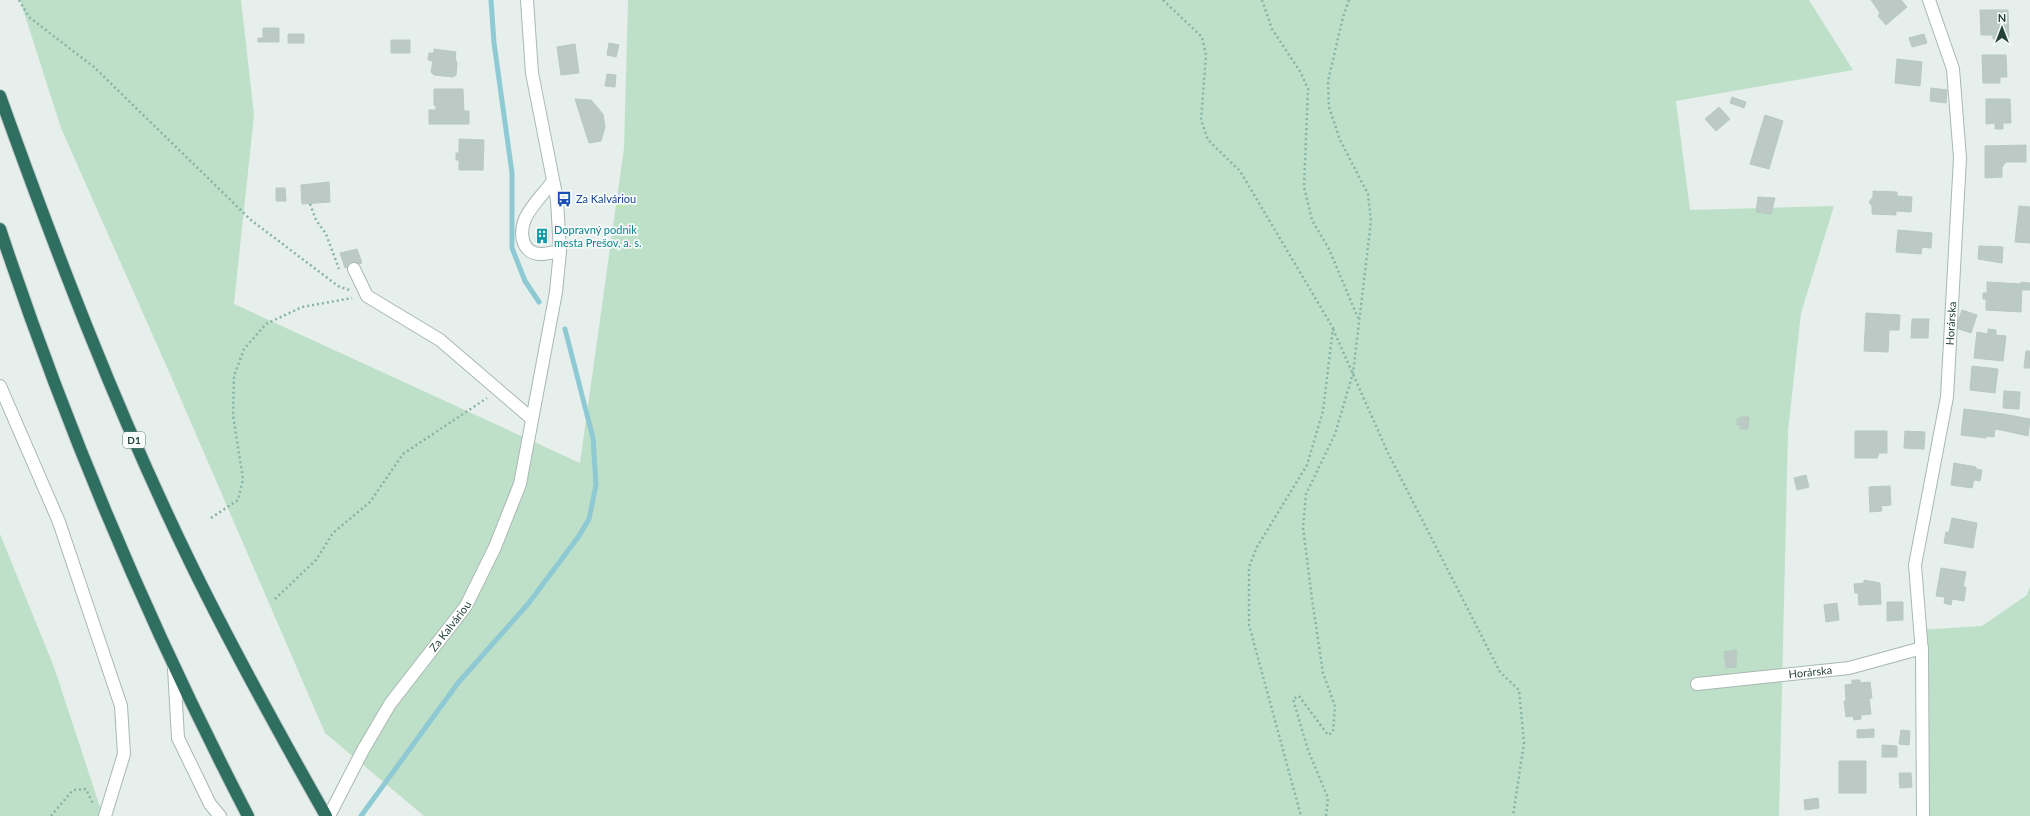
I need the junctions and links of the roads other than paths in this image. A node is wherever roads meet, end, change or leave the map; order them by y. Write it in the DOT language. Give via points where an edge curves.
graph roads {
  1 [pos="527,0"];
  2 [pos="1929,0"];
  3 [pos="0,96"];
  4 [pos="553,181"];
  5 [pos="0,229"];
  6 [pos="560,251"];
  7 [pos="354,269"];
  8 [pos="0,386"];
  9 [pos="532,419"];
  10 [pos="1922,648"];
  11 [pos="174,668"];
  12 [pos="1697,684"];
  13 [pos="100,813"];
  14 [pos="220,816"];
  15 [pos="248,816"];
  16 [pos="327,816"];
  17 [pos="1923,816"];
  1 -- 4 [label="street, Za Kalváriou" via="532,73"];
  2 -- 10 [label="street, Horárska" via="1953,69 1960,158 1947,397 1915,565"];
  3 -- 16 [label="highway, D1" via="82,316 136,444 193,569 244,670"];
  4 -- 6 [label="street, Za Kalváriou" via="560,224"];
  4 -- 6 [label="street" via="525,219 522,237 530,252 540,254"];
  5 -- 11 [label="highway" via="76,442"];
  6 -- 9 [label="street, Za Kalváriou" via="556,292"];
  7 -- 9 [label="street" via="367,296 440,340"];
  8 -- 13 [label="street" via="59,522 121,706 124,754"];
  9 -- 16 [label="street, Za Kalváriou" via="520,484 495,547 466,606 390,704"];
  10 -- 12 [label="street, Horárska" via="1849,668"];
  10 -- 17 [label="street, Horárska"];
  11 -- 14 [label="street" via="178,738 210,804"];
  11 -- 15 [label="highway"];
}
